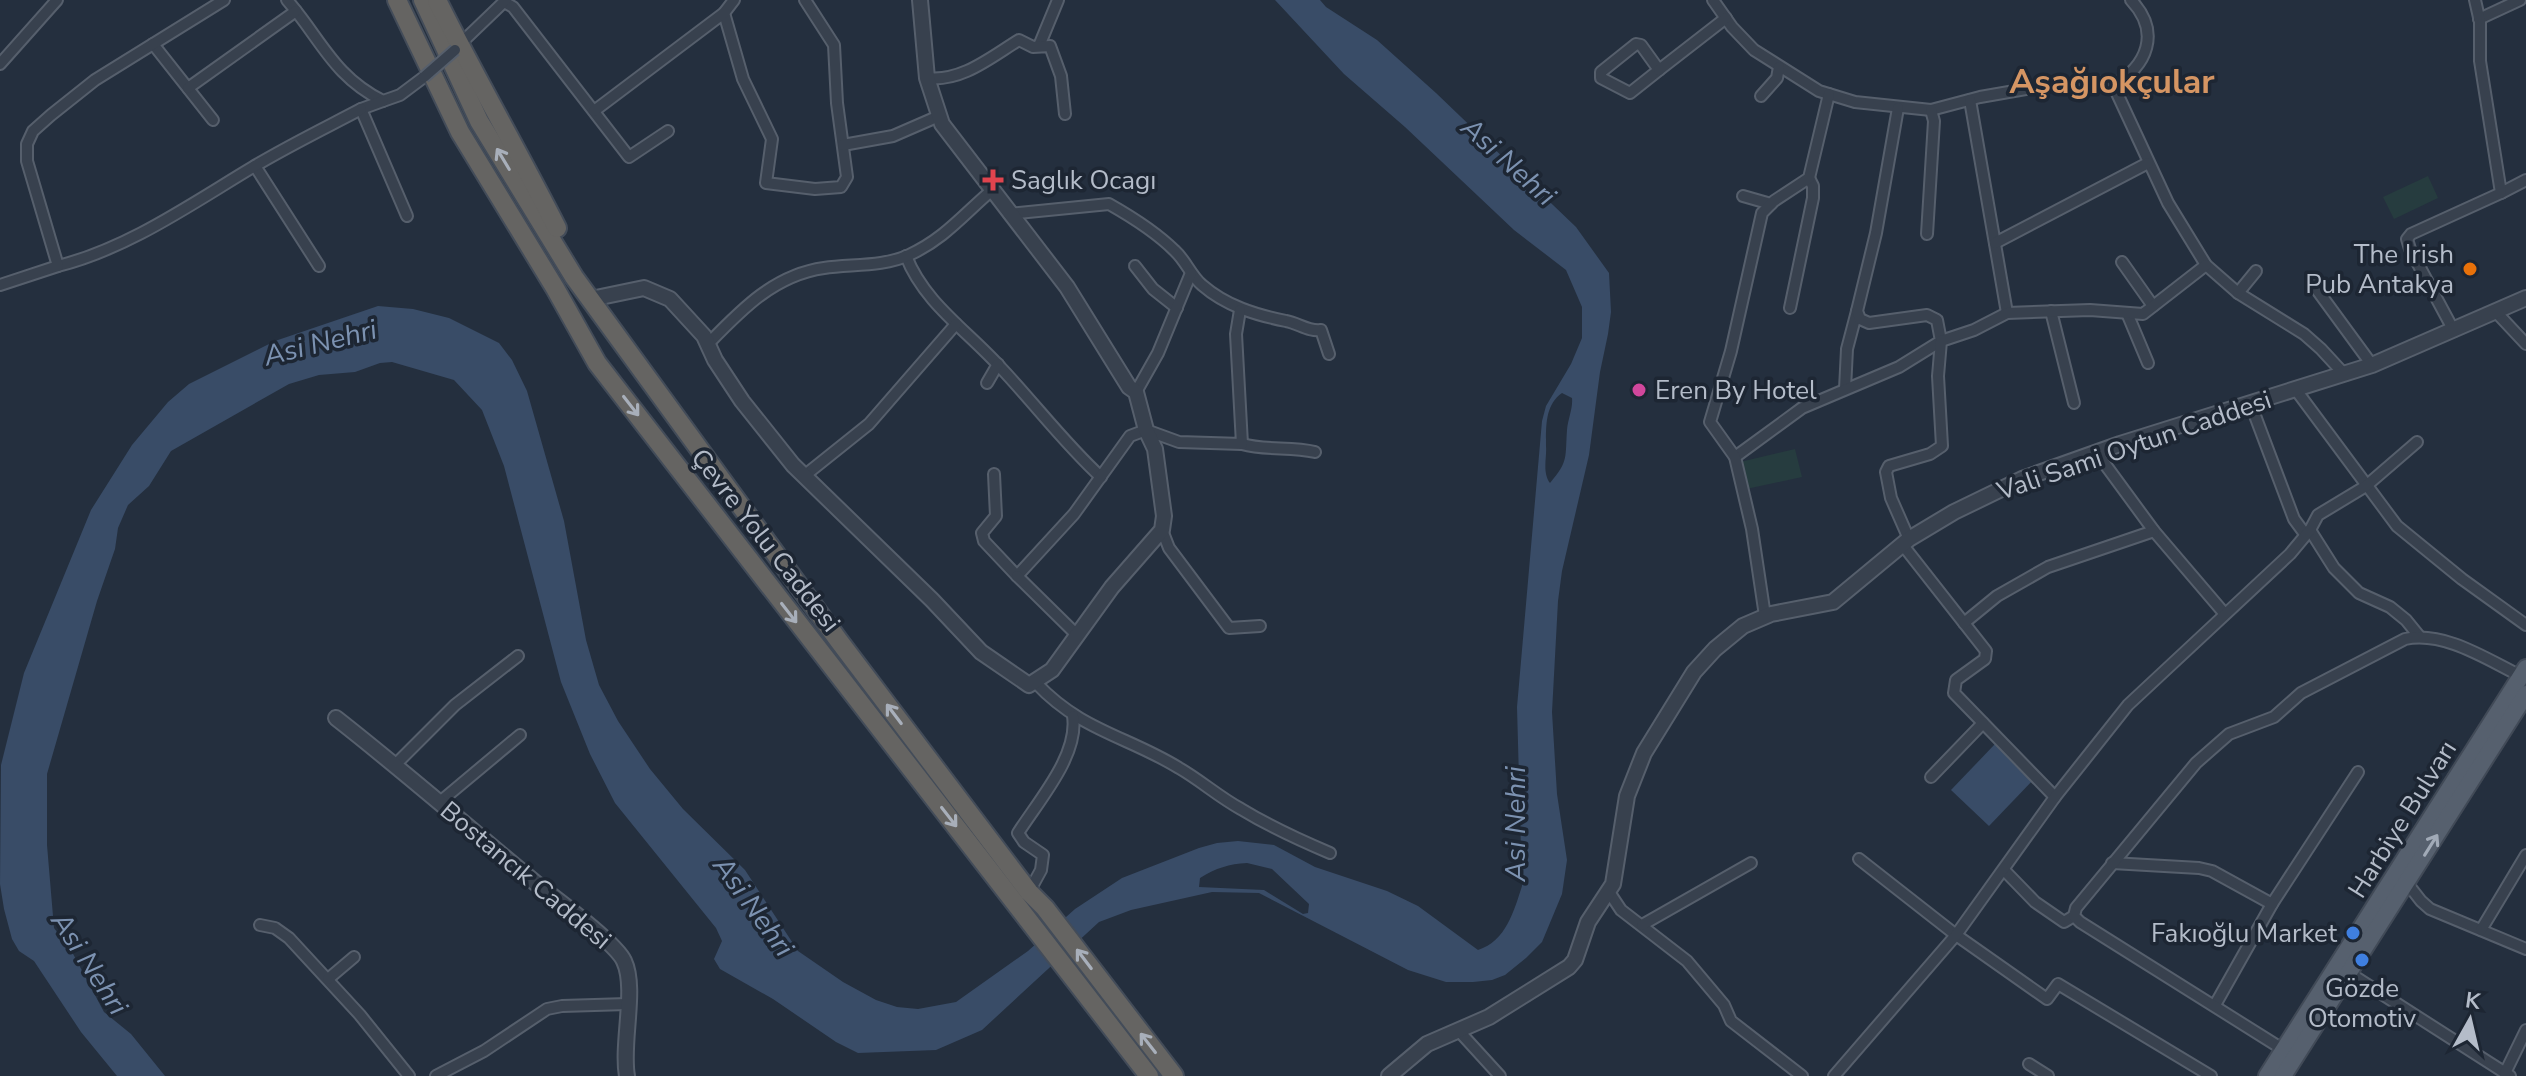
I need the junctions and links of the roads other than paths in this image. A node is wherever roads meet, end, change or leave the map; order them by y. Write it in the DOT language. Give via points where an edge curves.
graph roads {
  1 [pos="57,0"];
  2 [pos="224,0"];
  3 [pos="287,0"];
  4 [pos="383,0"];
  5 [pos="397,0"];
  6 [pos="423,0"];
  7 [pos="437,0"];
  8 [pos="805,0"];
  9 [pos="920,0"];
  10 [pos="1058,0"];
  11 [pos="1713,0"];
  12 [pos="2131,0"];
  13 [pos="2475,0"];
  14 [pos="2520,0"];
  15 [pos="505,1"];
  16 [pos="729,4"];
  17 [pos="296,11"];
  18 [pos="1726,18"];
  19 [pos="2479,19"];
  20 [pos="153,44"];
  21 [pos="1039,46"];
  22 [pos="457,47"];
  23 [pos="0,64"];
  24 [pos="1779,67"];
  25 [pos="1659,70"];
  26 [pos="927,78"];
  27 [pos="422,79"];
  28 [pos="2112,86"];
  29 [pos="188,88"];
  30 [pos="1829,94"];
  31 [pos="1761,96"];
  32 [pos="1970,100"];
  33 [pos="383,101"];
  34 [pos="1898,108"];
  35 [pos="361,109"];
  36 [pos="1931,110"];
  37 [pos="594,111"];
  38 [pos="1065,114"];
  39 [pos="939,116"];
  40 [pos="213,120"];
  41 [pos="668,131"];
  42 [pos="843,145"];
  43 [pos="2148,163"];
  44 [pos="255,166"];
  45 [pos="1809,178"];
  46 [pos="2526,180"];
  47 [pos="991,191"];
  48 [pos="2501,193"];
  49 [pos="1743,196"];
  50 [pos="1771,204"];
  51 [pos="1009,214"];
  52 [pos="407,216"];
  53 [pos="1927,234"];
  54 [pos="1995,243"];
  55 [pos="906,256"];
  56 [pos="2122,262"];
  57 [pos="2206,265"];
  58 [pos="58,266"];
  59 [pos="319,266"];
  60 [pos="1135,266"];
  61 [pos="2256,271"];
  62 [pos="1191,273"];
  63 [pos="2312,283"];
  64 [pos="0,285"];
  65 [pos="2238,293"];
  66 [pos="2526,298"];
  67 [pos="591,299"];
  68 [pos="1934,305"];
  69 [pos="2153,306"];
  70 [pos="1177,308"];
  71 [pos="1790,308"];
  72 [pos="1240,310"];
  73 [pos="1857,311"];
  74 [pos="2051,311"];
  75 [pos="2496,312"];
  76 [pos="2007,313"];
  77 [pos="2127,313"];
  78 [pos="1937,320"];
  79 [pos="956,324"];
  80 [pos="2454,331"];
  81 [pos="1941,341"];
  82 [pos="708,344"];
  83 [pos="2526,344"];
  84 [pos="1329,354"];
  85 [pos="597,363"];
  86 [pos="2148,363"];
  87 [pos="998,364"];
  88 [pos="2372,365"];
  89 [pos="2345,375"];
  90 [pos="987,383"];
  91 [pos="1845,389"];
  92 [pos="2296,390"];
  93 [pos="1136,392"];
  94 [pos="2074,403"];
  95 [pos="2251,405"];
  96 [pos="1146,430"];
  97 [pos="2417,442"];
  98 [pos="1242,444"];
  99 [pos="1315,452"];
  100 [pos="2096,452"];
  101 [pos="1735,457"];
  102 [pos="994,474"];
  103 [pos="804,476"];
  104 [pos="1101,477"];
  105 [pos="2366,486"];
  106 [pos="1162,530"];
  107 [pos="2154,531"];
  108 [pos="2307,532"];
  109 [pos="1906,541"];
  110 [pos="1017,576"];
  111 [pos="2224,613"];
  112 [pos="1765,616"];
  113 [pos="1964,623"];
  114 [pos="2526,625"];
  115 [pos="1260,626"];
  116 [pos="1077,635"];
  117 [pos="2419,636"];
  118 [pos="518,656"];
  119 [pos="2524,672"];
  120 [pos="1036,683"];
  121 [pos="2526,694"];
  122 [pos="1073,716"];
  123 [pos="336,718"];
  124 [pos="1983,723"];
  125 [pos="520,735"];
  126 [pos="395,765"];
  127 [pos="2358,772"];
  128 [pos="1931,777"];
  129 [pos="2055,797"];
  130 [pos="441,801"];
  131 [pos="1330,853"];
  132 [pos="2526,855"];
  133 [pos="1859,859"];
  134 [pos="1751,863"];
  135 [pos="2112,863"];
  136 [pos="2004,870"];
  137 [pos="2407,883"];
  138 [pos="1029,892"];
  139 [pos="1609,892"];
  140 [pos="2272,904"];
  141 [pos="1038,915"];
  142 [pos="2074,916"];
  143 [pos="260,925"];
  144 [pos="1642,925"];
  145 [pos="2481,930"];
  146 [pos="1956,935"];
  147 [pos="2526,949"];
  148 [pos="354,957"];
  149 [pos="2349,973"];
  150 [pos="328,979"];
  151 [pos="627,1004"];
  152 [pos="2215,1005"];
  153 [pos="1114,1015"];
  154 [pos="1458,1030"];
  155 [pos="2526,1030"];
  156 [pos="2292,1062"];
  157 [pos="2029,1064"];
  158 [pos="2508,1074"];
  159 [pos="409,1076"];
  160 [pos="436,1076"];
  161 [pos="627,1076"];
  162 [pos="1149,1076"];
  163 [pos="1174,1076"];
  164 [pos="1389,1076"];
  165 [pos="1500,1076"];
  166 [pos="1802,1076"];
  167 [pos="1834,1076"];
  168 [pos="2048,1076"];
  169 [pos="2211,1076"];
  170 [pos="2267,1076"];
  171 [pos="2283,1076"];
  1 -- 23 [label="street"];
  2 -- 20 [label="street"];
  3 -- 17 [label="street"];
  4 -- 27 [label="highway"];
  5 -- 85 [label="highway, Çevre Yolu Caddesi" via="460,132"];
  67 -- 6 [label="highway, Çevre Yolu Caddesi, one-way" via="479,121"];
  7 -- 22 [label="highway"];
  8 -- 42 [label="street" via="834,45"];
  9 -- 26 [label="street"];
  10 -- 21 [label="street"];
  11 -- 18 [label="street"];
  12 -- 28 [label="street" via="2144,16 2147,50 2132,75"];
  13 -- 19 [label="street"];
  14 -- 19 [label="street"];
  15 -- 22 [label="street"];
  15 -- 37 [label="street"];
  16 -- 37 [label="street"];
  16 -- 42 [label="street" via="743,79 772,139 766,183 841,187 847,177"];
  17 -- 29 [label="street"];
  17 -- 33 [label="street" via="333,63"];
  18 -- 24 [label="street" via="1754,50"];
  18 -- 25 [label="street"];
  19 -- 48 [label="street" via="2480,61"];
  20 -- 29 [label="street"];
  20 -- 58 [label="street" via="95,80 33,131 27,144 27,161"];
  21 -- 26 [label="street" via="1019,40 958,76"];
  21 -- 38 [label="street" via="1050,46 1061,76"];
  22 -- 27 [label="street, bridge"];
  22 -- 67 [label="highway" via="522,158"];
  24 -- 30 [label="street"];
  24 -- 31 [label="street" via="1777,78"];
  25 -- 25 [label="street" via="1636,44 1605,67 1601,78 1630,93"];
  26 -- 39 [label="street"];
  27 -- 33 [label="street"];
  27 -- 85 [label="highway" via="548,300"];
  28 -- 32 [label="street" via="2107,81 2049,85"];
  28 -- 43 [label="street"];
  29 -- 40 [label="street"];
  30 -- 34 [label="street"];
  30 -- 45 [label="street"];
  32 -- 36 [label="street"];
  32 -- 54 [label="street"];
  33 -- 35 [label="street"];
  34 -- 36 [label="street"];
  34 -- 73 [label="street"];
  35 -- 44 [label="street"];
  35 -- 52 [label="street"];
  36 -- 53 [label="street"];
  37 -- 41 [label="street" via="629,157"];
  39 -- 42 [label="street" via="893,136"];
  39 -- 47 [label="street"];
  43 -- 54 [label="street"];
  43 -- 57 [label="street"];
  44 -- 58 [label="street" via="92,257"];
  44 -- 59 [label="street"];
  45 -- 50 [label="street"];
  45 -- 71 [label="street" via="1813,198"];
  46 -- 48 [label="street"];
  47 -- 51 [label="street"];
  47 -- 55 [label="street" via="944,236"];
  48 -- 80 [label="street" via="2407,239"];
  49 -- 50 [label="street"];
  50 -- 101 [label="street" via="1755,235 1710,422"];
  51 -- 62 [label="street" via="1109,204 1176,252"];
  51 -- 93 [label="street" via="1067,287"];
  54 -- 76 [label="street"];
  55 -- 79 [label="street" via="912,271"];
  55 -- 82 [label="street" via="820,268 772,285"];
  56 -- 69 [label="street"];
  57 -- 65 [label="street"];
  57 -- 69 [label="street"];
  58 -- 64 [label="street"];
  60 -- 70 [label="street"];
  61 -- 65 [label="street"];
  62 -- 70 [label="street"];
  62 -- 72 [label="street"];
  63 -- 88 [label="street"];
  65 -- 89 [label="street" via="2304,334"];
  66 -- 75 [label="street, Vali Sami Oytun Caddesi"];
  67 -- 82 [label="street" via="644,288 654,291 683,311"];
  138 -- 67 [label="highway, Çevre Yolu Caddesi, one-way"];
  68 -- 78 [label="street"];
  69 -- 77 [label="street" via="2143,314"];
  70 -- 93 [label="street"];
  72 -- 84 [label="street" via="1321,330"];
  72 -- 98 [label="street" via="1236,334"];
  73 -- 78 [label="street" via="1869,323 1900,314"];
  73 -- 91 [label="street" via="1847,349"];
  74 -- 76 [label="street"];
  74 -- 77 [label="street"];
  74 -- 94 [label="street"];
  75 -- 80 [label="street, Vali Sami Oytun Caddesi"];
  75 -- 83 [label="street"];
  76 -- 81 [label="street"];
  77 -- 86 [label="street"];
  78 -- 81 [label="street"];
  79 -- 87 [label="street"];
  79 -- 103 [label="street" via="869,424"];
  80 -- 88 [label="street, Vali Sami Oytun Caddesi"];
  81 -- 91 [label="street" via="1899,367"];
  81 -- 109 [label="street" via="1942,446 1889,466 1886,472"];
  82 -- 103 [label="street" via="742,401"];
  85 -- 141 [label="highway, Çevre Yolu Caddesi, one-way"];
  87 -- 90 [label="street"];
  87 -- 104 [label="street"];
  88 -- 89 [label="street, Vali Sami Oytun Caddesi"];
  89 -- 92 [label="street, Vali Sami Oytun Caddesi"];
  91 -- 101 [label="street" via="1802,408"];
  92 -- 95 [label="street, Vali Sami Oytun Caddesi"];
  92 -- 105 [label="street"];
  93 -- 96 [label="street"];
  95 -- 100 [label="street, Vali Sami Oytun Caddesi"];
  95 -- 108 [label="street" via="2294,519"];
  96 -- 98 [label="street" via="1179,442"];
  96 -- 104 [label="street" via="1130,436"];
  96 -- 106 [label="street" via="1159,469"];
  97 -- 105 [label="street"];
  98 -- 99 [label="street"];
  100 -- 107 [label="street"];
  100 -- 109 [label="street, Vali Sami Oytun Caddesi" via="1997,490"];
  101 -- 112 [label="street"];
  102 -- 110 [label="street" via="996,516 982,533"];
  103 -- 120 [label="street" via="981,652 1029,685"];
  104 -- 110 [label="street"];
  105 -- 108 [label="street" via="2318,515"];
  105 -- 114 [label="street" via="2397,526"];
  106 -- 115 [label="street" via="1169,548 1229,628"];
  106 -- 116 [label="street"];
  107 -- 111 [label="street"];
  107 -- 113 [label="street" via="2048,567 1997,596"];
  108 -- 111 [label="street"];
  108 -- 117 [label="street" via="2350,585 2390,607"];
  109 -- 112 [label="street, Vali Sami Oytun Caddesi" via="1833,602"];
  109 -- 113 [label="street"];
  110 -- 116 [label="street"];
  111 -- 129 [label="street" via="2128,705"];
  112 -- 139 [label="street, Vali Sami Oytun Caddesi" via="1731,635 1694,672 1644,753 1627,796"];
  113 -- 124 [label="street" via="1986,651 1985,659 1956,680 1954,693"];
  116 -- 120 [label="street"];
  117 -- 119 [label="street"];
  117 -- 135 [label="street" via="2301,693 2274,717 2229,734 2196,763"];
  118 -- 126 [label="street" via="455,705"];
  119 -- 156 [label="main road, Harbiye Bulvarı"];
  120 -- 122 [label="street"];
  137 -- 121 [label="main road, Harbiye Bulvarı, one-way"];
  122 -- 131 [label="street" via="1177,766 1238,808"];
  122 -- 138 [label="street" via="1071,749 1018,833 1043,855"];
  123 -- 126 [label="street, Bostancık Caddesi"];
  124 -- 128 [label="street"];
  124 -- 129 [label="street"];
  125 -- 130 [label="street"];
  126 -- 130 [label="street, Bostancık Caddesi"];
  127 -- 140 [label="street"];
  129 -- 136 [label="street"];
  130 -- 151 [label="street, Bostancık Caddesi" via="618,953 627,974"];
  132 -- 145 [label="street"];
  133 -- 146 [label="street"];
  134 -- 144 [label="street"];
  135 -- 140 [label="street" via="2212,871"];
  135 -- 142 [label="street"];
  136 -- 142 [label="street" via="2064,922"];
  136 -- 146 [label="street"];
  137 -- 145 [label="street" via="2430,909"];
  137 -- 149 [label="main road, Harbiye Bulvarı"];
  138 -- 141 [label="highway, Çevre Yolu Caddesi"];
  139 -- 144 [label="street" via="1621,910"];
  139 -- 154 [label="street, Vali Sami Oytun Caddesi" via="1588,922 1569,967"];
  140 -- 152 [label="street"];
  141 -- 153 [label="highway, Çevre Yolu Caddesi"];
  142 -- 152 [label="street"];
  143 -- 150 [label="street" via="280,930"];
  144 -- 166 [label="street" via="1687,961 1731,1021"];
  145 -- 147 [label="street"];
  146 -- 167 [label="street"];
  146 -- 169 [label="street" via="2047,999 2058,984"];
  148 -- 150 [label="street"];
  149 -- 156 [label="main road, Harbiye Bulvarı"];
  149 -- 158 [label="street"];
  150 -- 159 [label="street"];
  151 -- 160 [label="street" via="547,1009"];
  151 -- 161 [label="street, Bostancık Caddesi"];
  152 -- 156 [label="street"];
  153 -- 162 [label="highway, Çevre Yolu Caddesi"];
  163 -- 153 [label="highway, Çevre Yolu Caddesi, one-way"];
  154 -- 164 [label="street, Vali Sami Oytun Caddesi" via="1427,1044"];
  154 -- 165 [label="street"];
  155 -- 158 [label="street"];
  156 -- 170 [label="main road, Harbiye Bulvarı"];
  156 -- 171 [label="main road, Harbiye Bulvarı"];
  157 -- 168 [label="street"];
}
